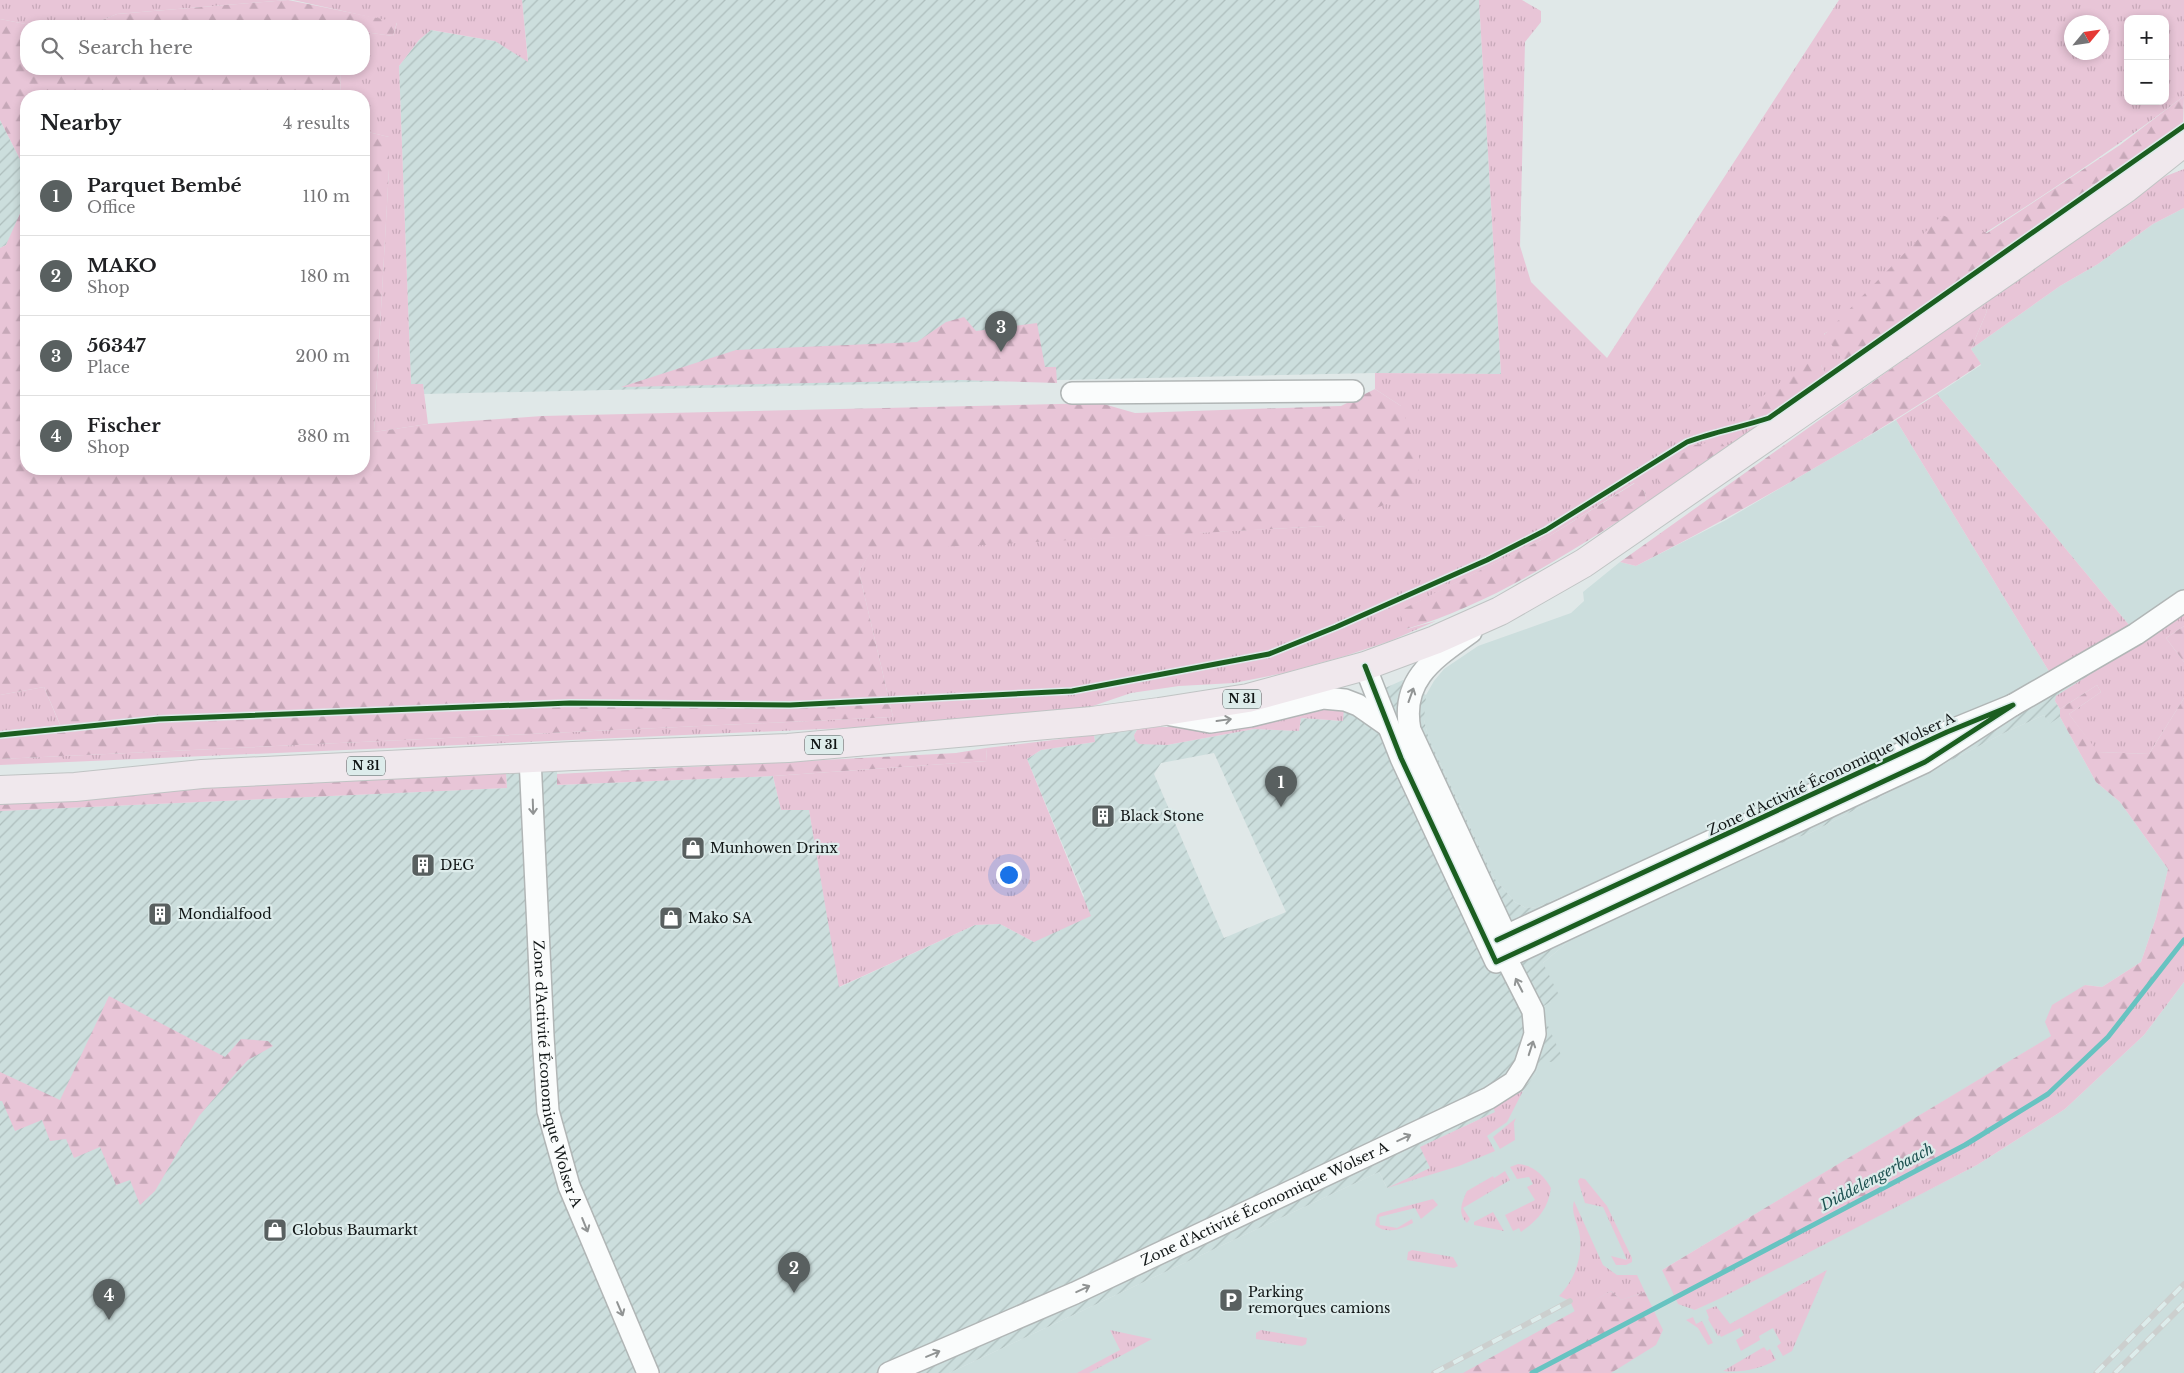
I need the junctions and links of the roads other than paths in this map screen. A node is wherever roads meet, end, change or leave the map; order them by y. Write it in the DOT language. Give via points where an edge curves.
graph roads {
  1 [pos="2184,142"];
  2 [pos="2184,157"];
  3 [pos="2125,189"];
  4 [pos="1353,391"];
  5 [pos="1072,393"];
  6 [pos="2184,601"];
  7 [pos="1500,611"];
  8 [pos="1369,665"];
  9 [pos="1159,712"];
  10 [pos="1388,726"];
  11 [pos="530,758"];
  12 [pos="0,773"];
  13 [pos="202,774"];
  14 [pos="0,790"];
  15 [pos="1503,944"];
  16 [pos="648,1373"];
  17 [pos="889,1373"];
  1 -- 3 [label="main road, N 31"];
  2 -- 3 [label="main road, N 31"];
  3 -- 7 [label="main road, N 31" via="1624,537"];
  4 -- 5 [label="street"];
  6 -- 15 [label="street, Zone d'Activité Économique Wolser A" via="2136,634 2013,705 1924,762"];
  7 -- 8 [label="main road, N 31"];
  15 -- 7 [label="street, one-way" via="1410,730 1407,715 1414,687 1429,663"];
  8 -- 9 [label="main road, N 31" via="1248,698"];
  8 -- 10 [label="street"];
  8 -- 15 [label="street, Zone d'Activité Économique Wolser A"];
  9 -- 10 [label="street, one-way" via="1210,722 1323,698 1358,705"];
  9 -- 11 [label="main road, N 31" via="788,748"];
  10 -- 15 [label="street" via="1496,962"];
  11 -- 13 [label="main road, N 31"];
  11 -- 16 [label="street, Zone d'Activité Économique Wolser A, one-way" via="548,1111 569,1186"];
  12 -- 13 [label="main road, N 31" via="78,770"];
  13 -- 14 [label="main road, N 31" via="75,787"];
  17 -- 15 [label="street, Zone d'Activité Économique Wolser A, one-way" via="1075,1293 1489,1098 1514,1082 1525,1065 1535,1034 1532,1011"];
}
